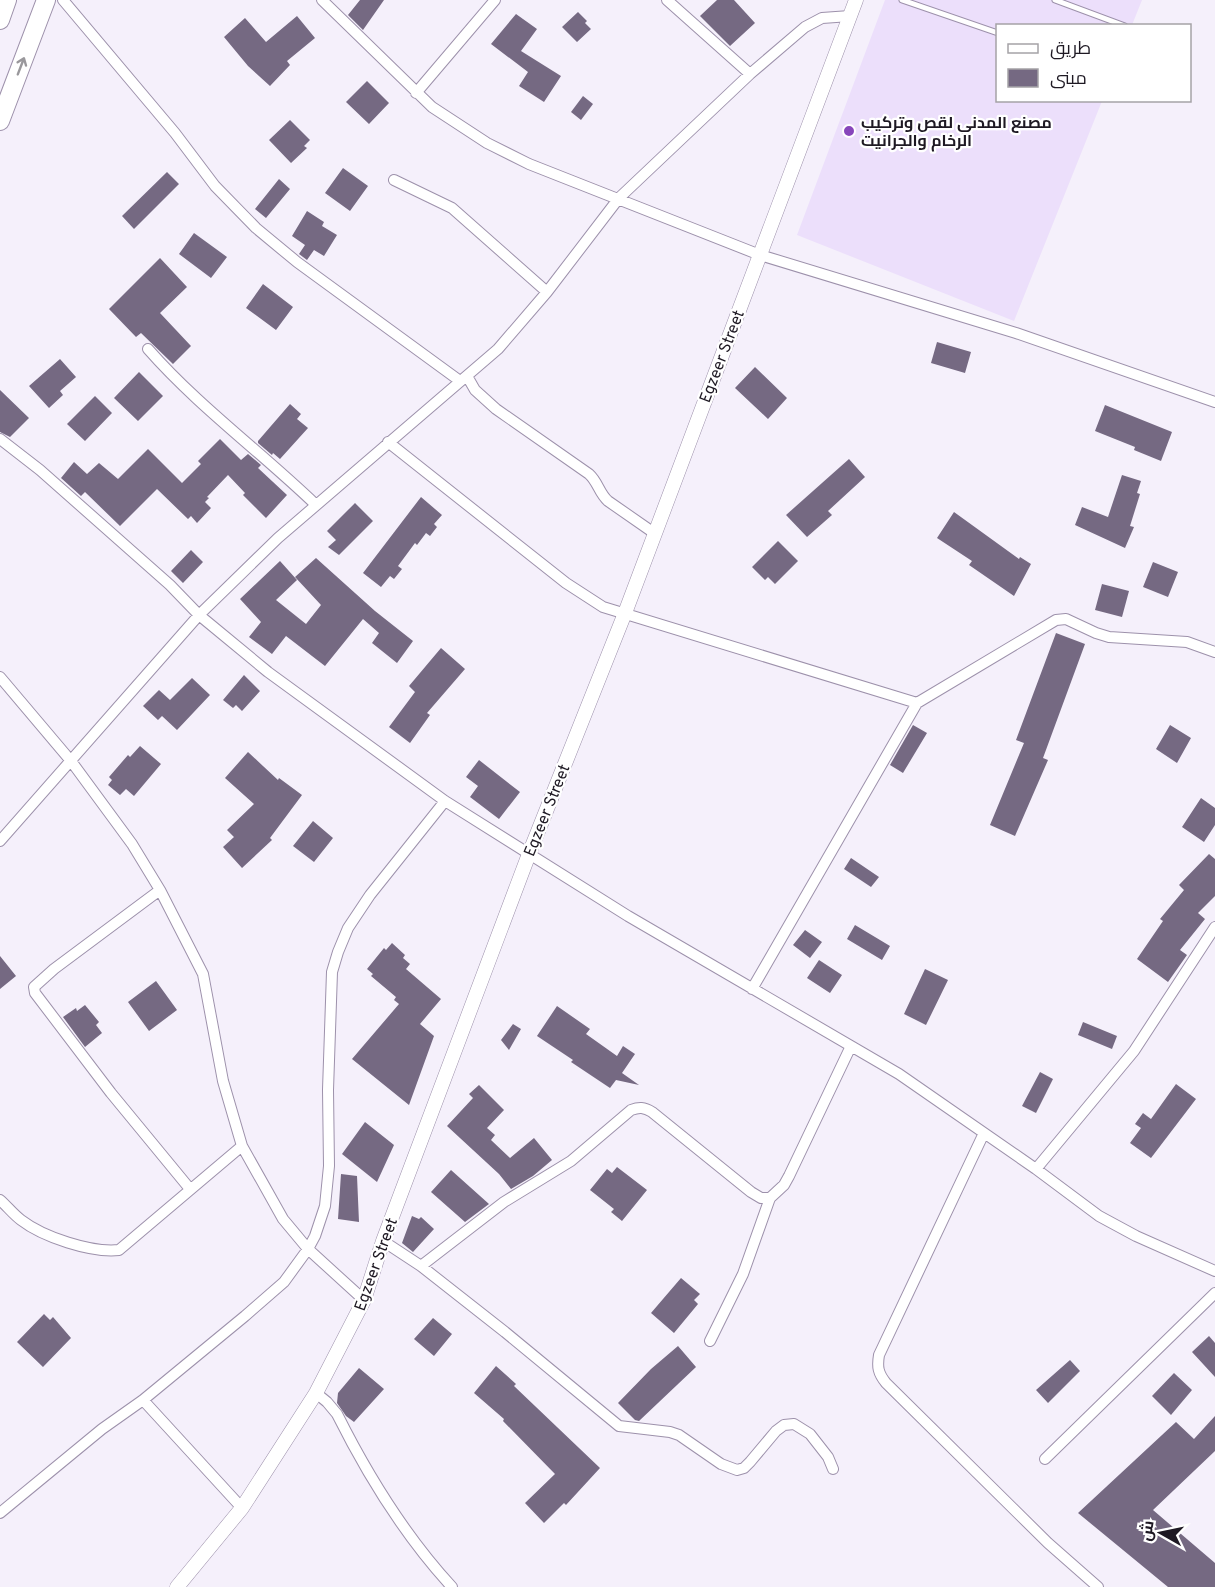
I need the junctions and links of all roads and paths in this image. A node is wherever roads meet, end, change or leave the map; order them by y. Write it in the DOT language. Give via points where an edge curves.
graph roads {
  1 [pos="7,0"];
  2 [pos="46,0"];
  3 [pos="63,0"];
  4 [pos="322,0"];
  5 [pos="495,0"];
  6 [pos="667,0"];
  7 [pos="856,0"];
  8 [pos="902,0"];
  9 [pos="1055,0"];
  10 [pos="850,16"];
  11 [pos="0,20"];
  12 [pos="1120,24"];
  13 [pos="996,32"];
  14 [pos="750,74"];
  15 [pos="416,93"];
  16 [pos="0,121"];
  17 [pos="394,180"];
  18 [pos="619,198"];
  19 [pos="760,255"];
  20 [pos="547,292"];
  21 [pos="148,349"];
  22 [pos="464,379"];
  23 [pos="1215,402"];
  24 [pos="0,439"];
  25 [pos="388,442"];
  26 [pos="316,505"];
  27 [pos="654,533"];
  28 [pos="625,613"];
  29 [pos="199,615"];
  30 [pos="1215,652"];
  31 [pos="0,677"];
  32 [pos="917,703"];
  33 [pos="71,761"];
  34 [pos="445,801"];
  35 [pos="0,842"];
  36 [pos="529,854"];
  37 [pos="160,890"];
  38 [pos="1215,927"];
  39 [pos="752,989"];
  40 [pos="851,1046"];
  41 [pos="984,1132"];
  42 [pos="242,1146"];
  43 [pos="1036,1169"];
  44 [pos="190,1189"];
  45 [pos="770,1198"];
  46 [pos="0,1200"];
  47 [pos="384,1241"];
  48 [pos="308,1250"];
  49 [pos="421,1266"];
  50 [pos="1215,1271"];
  51 [pos="1215,1293"];
  52 [pos="364,1300"];
  53 [pos="710,1341"];
  54 [pos="316,1394"];
  55 [pos="143,1400"];
  56 [pos="1045,1459"];
  57 [pos="833,1468"];
  58 [pos="242,1508"];
  59 [pos="0,1513"];
  60 [pos="177,1587"];
  61 [pos="453,1587"];
  62 [pos="1098,1587"];
  1 -- 11 [label="highway"];
  16 -- 2 [label="highway, one-way"];
  3 -- 22 [label="street" via="215,186 256,228 297,262"];
  4 -- 15 [label="street"];
  5 -- 15 [label="street"];
  6 -- 14 [label="street"];
  7 -- 10 [label="street, Egzeer Street"];
  8 -- 13 [label="lane"];
  9 -- 12 [label="lane"];
  10 -- 14 [label="street" via="822,18 805,27"];
  10 -- 19 [label="street, Egzeer Street"];
  14 -- 18 [label="street"];
  15 -- 18 [label="street" via="487,143 529,164"];
  17 -- 20 [label="street" via="452,208"];
  18 -- 19 [label="street"];
  18 -- 20 [label="street"];
  19 -- 23 [label="street" via="1016,333"];
  19 -- 27 [label="street, Egzeer Street"];
  20 -- 22 [label="street" via="498,349"];
  21 -- 26 [label="street" via="194,396"];
  22 -- 25 [label="street"];
  22 -- 27 [label="street" via="496,409 589,474 599,484 603,496"];
  24 -- 29 [label="street" via="40,470"];
  25 -- 26 [label="street"];
  25 -- 28 [label="street" via="571,587 603,607"];
  26 -- 29 [label="street"];
  27 -- 28 [label="street, Egzeer Street"];
  28 -- 32 [label="street"];
  28 -- 36 [label="street, Egzeer Street"];
  29 -- 33 [label="street"];
  29 -- 34 [label="street" via="268,672"];
  30 -- 32 [label="street" via="1187,642 1109,637 1075,621 1056,620"];
  31 -- 33 [label="street"];
  32 -- 39 [label="street"];
  33 -- 35 [label="street"];
  33 -- 37 [label="street" via="132,844"];
  34 -- 36 [label="street"];
  34 -- 48 [label="street" via="370,895 348,928 338,952 332,972 325,1206"];
  36 -- 39 [label="street"];
  36 -- 47 [label="street, Egzeer Street"];
  37 -- 42 [label="street" via="203,974 223,1081"];
  37 -- 44 [label="street" via="34,987 111,1093"];
  38 -- 43 [label="street" via="1134,1050"];
  39 -- 40 [label="street"];
  40 -- 41 [label="street"];
  40 -- 45 [label="street" via="789,1176"];
  41 -- 43 [label="street"];
  41 -- 62 [label="street" via="877,1366 886,1383 1048,1544"];
  42 -- 44 [label="street"];
  42 -- 48 [label="street" via="283,1219"];
  43 -- 50 [label="street" via="1099,1216"];
  44 -- 46 [label="street" via="113,1251 64,1241 38,1230"];
  45 -- 49 [label="street" via="751,1192 651,1112 637,1108 571,1161 504,1202"];
  45 -- 53 [label="street" via="743,1274"];
  47 -- 49 [label="street"];
  47 -- 52 [label="street, Egzeer Street"];
  48 -- 52 [label="street"];
  48 -- 55 [label="street" via="284,1282"];
  49 -- 57 [label="street" via="619,1426 679,1435 721,1464 737,1470 744,1468 776,1431 794,1424 810,1434"];
  51 -- 56 [label="street"];
  52 -- 54 [label="street, Egzeer Street"];
  54 -- 58 [label="street, Egzeer Street"];
  54 -- 61 [label="street" via="337,1414 390,1509"];
  55 -- 58 [label="street"];
  55 -- 59 [label="street"];
  58 -- 60 [label="street, Egzeer Street"];
}
